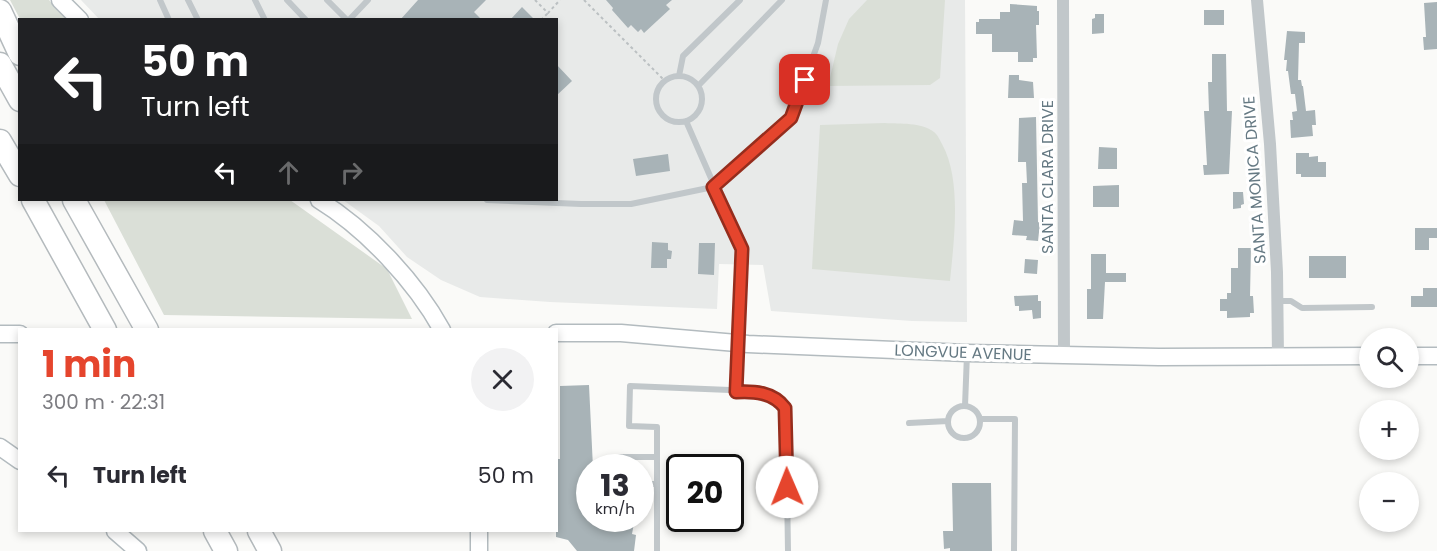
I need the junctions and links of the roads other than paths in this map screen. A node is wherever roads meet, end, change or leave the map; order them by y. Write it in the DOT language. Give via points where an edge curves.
graph roads {
  1 [pos="60,0"];
  2 [pos="160,0"];
  3 [pos="188,0"];
  4 [pos="255,0"];
  5 [pos="287,0"];
  6 [pos="327,0"];
  7 [pos="368,0"];
  8 [pos="740,0"];
  9 [pos="782,0"];
  10 [pos="826,0"];
  11 [pos="1063,0"];
  12 [pos="1257,0"];
  13 [pos="0,11"];
  14 [pos="78,18"];
  15 [pos="168,18"];
  16 [pos="197,18"];
  17 [pos="264,18"];
  18 [pos="304,18"];
  19 [pos="346,18"];
  20 [pos="350,18"];
  21 [pos="18,50"];
  22 [pos="0,64"];
  23 [pos="679,76"];
  24 [pos="698,86"];
  25 [pos="18,96"];
  26 [pos="686,121"];
  27 [pos="0,141"];
  28 [pos="0,165"];
  29 [pos="18,172"];
  30 [pos="713,187"];
  31 [pos="18,195"];
  32 [pos="22,201"];
  33 [pos="34,201"];
  34 [pos="75,201"];
  35 [pos="88,201"];
  36 [pos="320,201"];
  37 [pos="511,201"];
  38 [pos="58,246"];
  39 [pos="1277,301"];
  40 [pos="1372,307"];
  41 [pos="104,328"];
  42 [pos="146,328"];
  43 [pos="158,328"];
  44 [pos="440,328"];
  45 [pos="558,333"];
  46 [pos="0,334"];
  47 [pos="18,334"];
  48 [pos="738,343"];
  49 [pos="967,353"];
  50 [pos="1064,355"];
  51 [pos="1419,356"];
  52 [pos="1437,356"];
  53 [pos="1278,357"];
  54 [pos="1359,357"];
  55 [pos="736,392"];
  56 [pos="965,406"];
  57 [pos="980,419"];
  58 [pos="948,421"];
  59 [pos="909,423"];
  60 [pos="0,447"];
  61 [pos="657,457"];
  62 [pos="18,460"];
  63 [pos="657,484"];
  64 [pos="116,532"];
  65 [pos="216,532"];
  66 [pos="260,532"];
  67 [pos="479,532"];
  68 [pos="138,551"];
  69 [pos="226,551"];
  70 [pos="270,551"];
  71 [pos="479,551"];
  72 [pos="657,551"];
  73 [pos="788,551"];
  74 [pos="1014,551"];
  1 -- 14 [label="main road"];
  2 -- 15 [label="lane"];
  3 -- 16 [label="lane"];
  4 -- 17 [label="lane"];
  5 -- 18 [label="lane"];
  6 -- 19 [label="lane"];
  7 -- 20 [label="lane"];
  8 -- 23 [label="lane" via="683,56"];
  9 -- 24 [label="lane"];
  10 -- 30 [label="lane" via="818,43 791,118"];
  11 -- 50 [label="street, SANTA CLARA DRIVE"];
  12 -- 39 [label="street, SANTA MONICA DRIVE" via="1270,144"];
  13 -- 21 [label="highway"];
  22 -- 25 [label="highway"];
  23 -- 24 [label="lane"];
  23 -- 26 [label="lane" via="659,88 657,105 668,119"];
  24 -- 26 [label="lane" via="702,104 693,118"];
  26 -- 30 [label="lane"];
  27 -- 29 [label="highway"];
  28 -- 31 [label="highway"];
  30 -- 37 [label="lane" via="631,204"];
  30 -- 48 [label="lane" via="742,249"];
  32 -- 38 [label="highway" via="42,232"];
  33 -- 38 [label="highway"];
  34 -- 42 [label="highway"];
  35 -- 43 [label="highway"];
  36 -- 44 [label="main road" via="367,236 391,261"];
  38 -- 41 [label="highway"];
  39 -- 40 [label="lane" via="1291,301 1302,308"];
  39 -- 53 [label="street, SANTA MONICA DRIVE"];
  45 -- 48 [label="main road, LONGVUE AVENUE" via="621,333"];
  46 -- 47 [label="main road"];
  48 -- 49 [label="main road, LONGVUE AVENUE"];
  48 -- 55 [label="lane"];
  49 -- 50 [label="main road, LONGVUE AVENUE"];
  49 -- 56 [label="lane"];
  50 -- 53 [label="main road, LONGVUE AVENUE"];
  51 -- 52 [label="main road"];
  53 -- 54 [label="main road, LONGVUE AVENUE"];
  55 -- 61 [label="lane" via="630,386 629,426 657,427"];
  55 -- 73 [label="lane" via="755,391 772,397 785,408"];
  56 -- 57 [label="lane" via="975,410"];
  56 -- 58 [label="lane" via="951,412"];
  57 -- 58 [label="lane" via="978,430 964,438 954,434"];
  57 -- 74 [label="lane" via="1015,419"];
  58 -- 59 [label="lane"];
  60 -- 62 [label="main road"];
  61 -- 63 [label="lane"];
  63 -- 72 [label="lane"];
  64 -- 68 [label="main road"];
  65 -- 69 [label="highway"];
  66 -- 70 [label="highway"];
  67 -- 71 [label="main road"];
}
